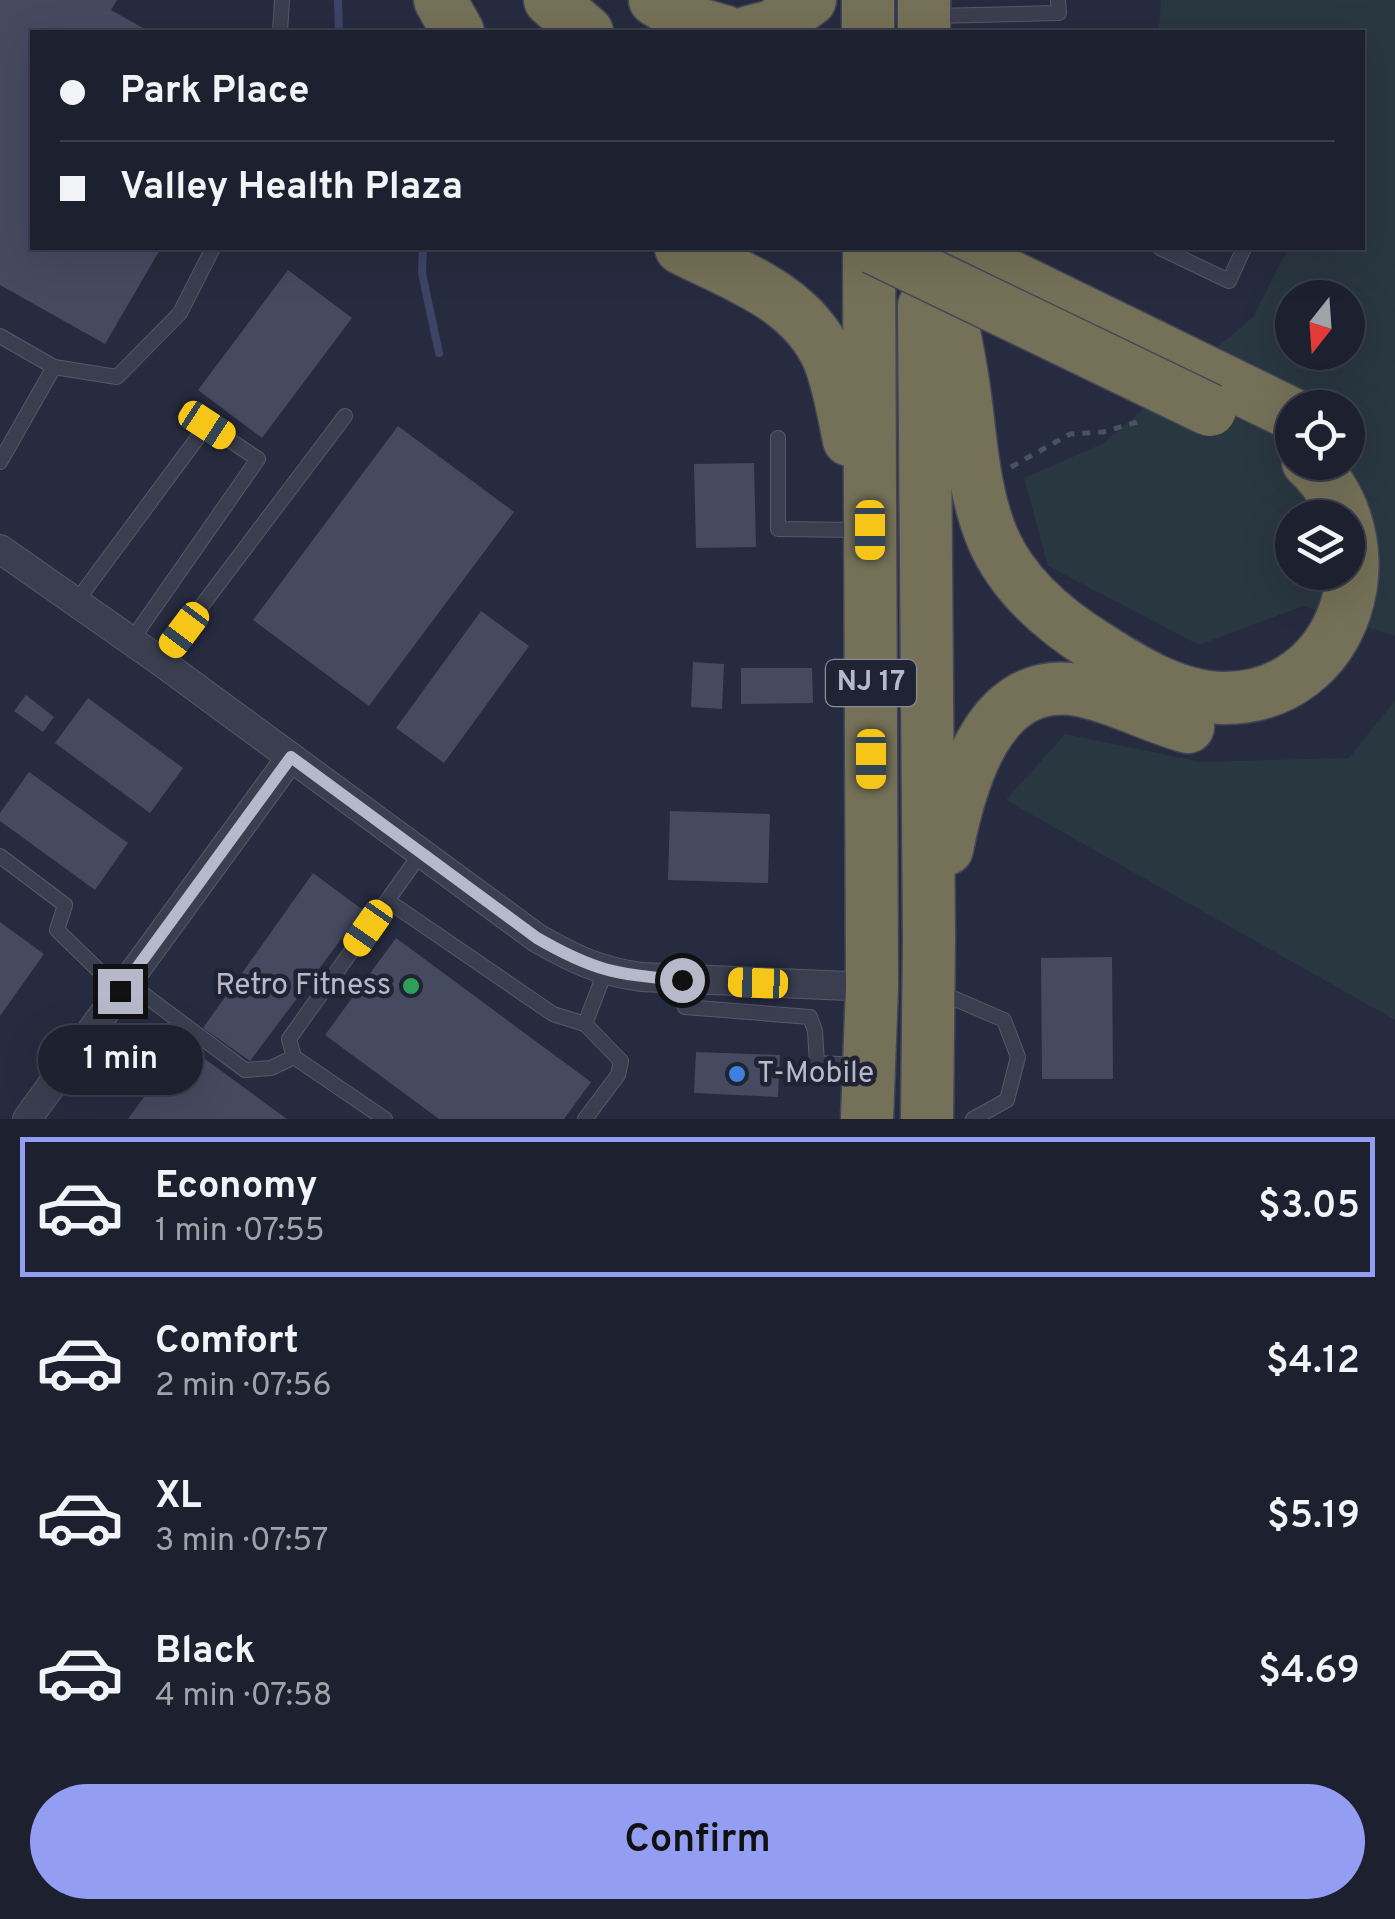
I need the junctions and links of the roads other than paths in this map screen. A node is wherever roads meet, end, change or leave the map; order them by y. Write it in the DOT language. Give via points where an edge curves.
graph roads {
  1 [pos="282,0"];
  2 [pos="440,0"];
  3 [pos="509,0"];
  4 [pos="550,0"];
  5 [pos="655,0"];
  6 [pos="810,0"];
  7 [pos="868,0"];
  8 [pos="1058,0"];
  9 [pos="984,7"];
  10 [pos="924,16"];
  11 [pos="280,30"];
  12 [pos="457,30"];
  13 [pos="542,30"];
  14 [pos="585,30"];
  15 [pos="719,30"];
  16 [pos="755,30"];
  17 [pos="868,30"];
  18 [pos="212,250"];
  19 [pos="685,250"];
  20 [pos="871,250"];
  21 [pos="876,250"];
  22 [pos="924,250"];
  23 [pos="936,250"];
  24 [pos="956,250"];
  25 [pos="1243,250"];
  26 [pos="1179,252"];
  27 [pos="0,336"];
  28 [pos="54,368"];
  29 [pos="1217,395"];
  30 [pos="1275,410"];
  31 [pos="345,416"];
  32 [pos="778,438"];
  33 [pos="1275,439"];
  34 [pos="0,462"];
  35 [pos="1365,474"];
  36 [pos="1325,480"];
  37 [pos="870,530"];
  38 [pos="0,549"];
  39 [pos="76,602"];
  40 [pos="131,641"];
  41 [pos="160,661"];
  42 [pos="291,757"];
  43 [pos="421,853"];
  44 [pos="0,856"];
  45 [pos="388,900"];
  46 [pos="929,963"];
  47 [pos="605,972"];
  48 [pos="670,979"];
  49 [pos="123,986"];
  50 [pos="872,988"];
  51 [pos="585,1024"];
  52 [pos="294,1056"];
  53 [pos="866,1066"];
  54 [pos="27,1119"];
  55 [pos="385,1119"];
  56 [pos="585,1119"];
  57 [pos="866,1119"];
  58 [pos="927,1119"];
  59 [pos="973,1119"];
  1 -- 11 [label="lane"];
  2 -- 12 [label="highway"];
  3 -- 13 [label="highway"];
  4 -- 14 [label="highway"];
  5 -- 15 [label="highway"];
  6 -- 16 [label="highway" via="788,19"];
  7 -- 17 [label="highway"];
  8 -- 9 [label="lane" via="1058,13"];
  9 -- 10 [label="lane"];
  18 -- 28 [label="lane" via="180,313 118,377"];
  19 -- 37 [label="highway" via="779,298 820,342 835,378"];
  20 -- 37 [label="highway, NJ 17"];
  21 -- 29 [label="highway, bridge"];
  22 -- 46 [label="highway, NJ 17"];
  23 -- 36 [label="highway" via="992,539 1014,575 1048,610 1135,670 1184,692 1223,698 1285,682 1310,665 1338,633 1357,569 1346,510"];
  24 -- 29 [label="highway"];
  25 -- 26 [label="lane" via="1229,281"];
  27 -- 28 [label="lane"];
  28 -- 34 [label="lane"];
  29 -- 30 [label="highway"];
  29 -- 33 [label="highway"];
  31 -- 41 [label="lane"];
  32 -- 37 [label="lane" via="778,529"];
  35 -- 46 [label="highway" via="1380,502 1393,563 1380,627 1348,678 1311,708 1242,731 1196,729 1077,690 1034,693 1016,702 984,738 956,803"];
  37 -- 50 [label="highway, NJ 17"];
  38 -- 39 [label="street"];
  39 -- 40 [label="street"];
  39 -- 40 [label="lane" via="207,425 258,459"];
  40 -- 41 [label="street"];
  41 -- 42 [label="street"];
  42 -- 43 [label="street"];
  42 -- 49 [label="street"];
  43 -- 45 [label="lane"];
  43 -- 47 [label="street" via="537,938"];
  44 -- 49 [label="lane" via="65,905 57,930"];
  45 -- 51 [label="lane" via="553,1014"];
  45 -- 52 [label="lane" via="290,1040"];
  46 -- 58 [label="highway, NJ 17"];
  46 -- 59 [label="lane" via="1004,1020 1018,1057 1007,1100"];
  47 -- 48 [label="street"];
  47 -- 51 [label="lane"];
  48 -- 50 [label="street"];
  48 -- 53 [label="lane" via="685,1007 810,1017 817,1063"];
  49 -- 52 [label="lane" via="244,1070 271,1068"];
  49 -- 54 [label="street"];
  50 -- 53 [label="highway, NJ 17"];
  51 -- 56 [label="lane" via="621,1061"];
  52 -- 55 [label="lane"];
  53 -- 57 [label="highway, NJ 17"];
}
